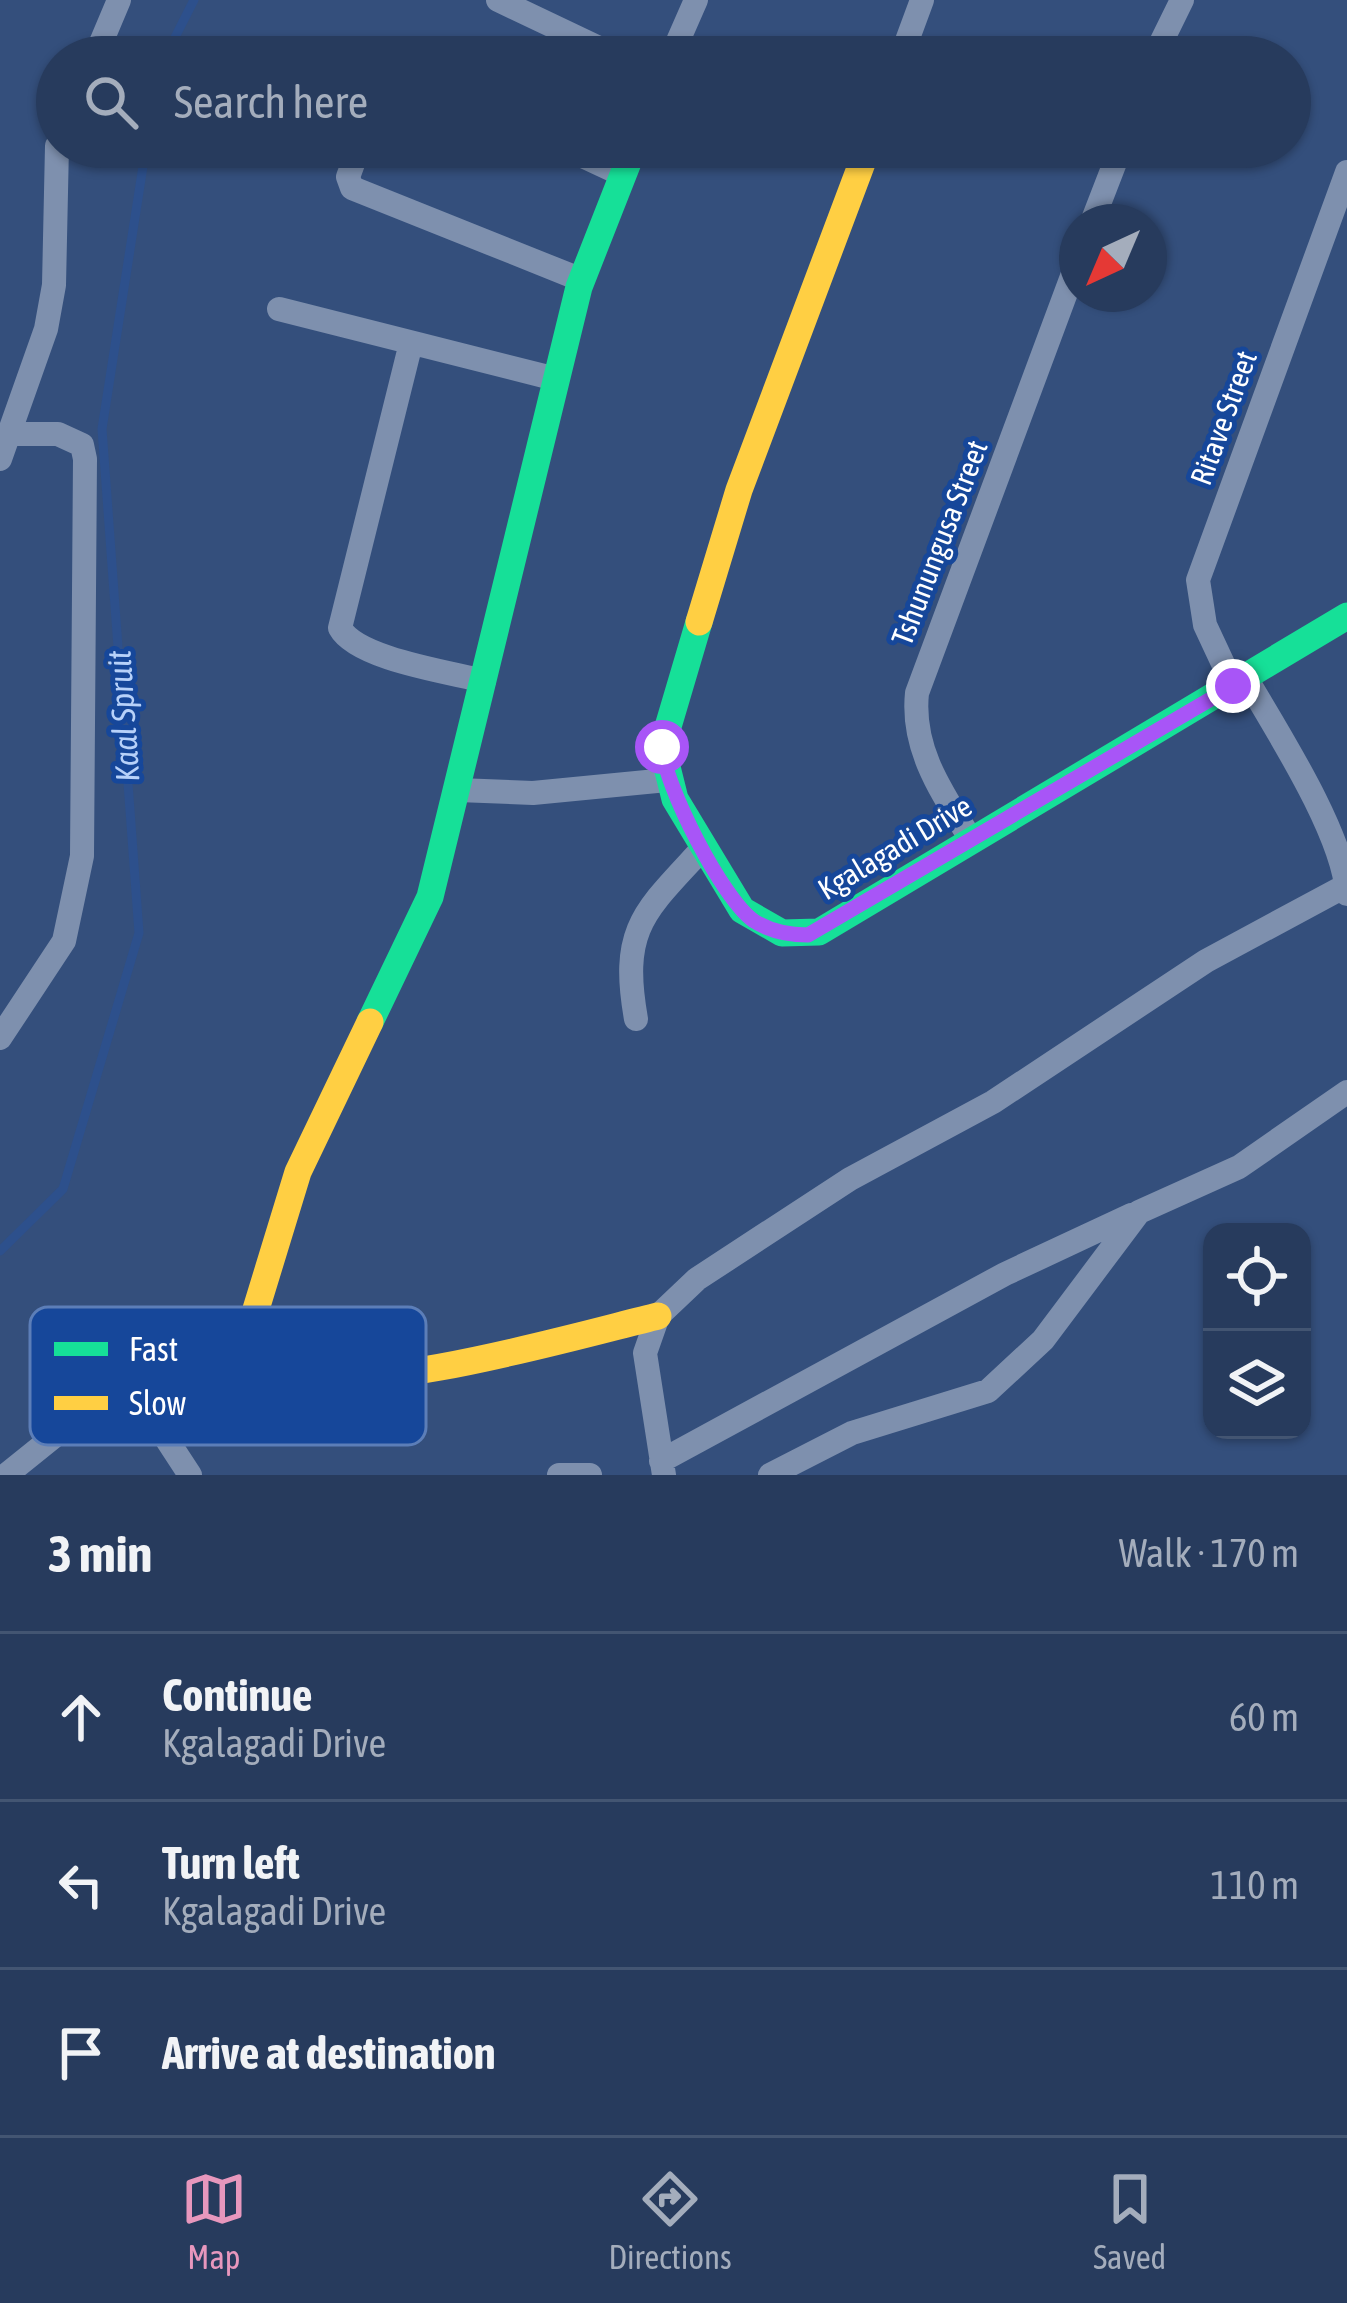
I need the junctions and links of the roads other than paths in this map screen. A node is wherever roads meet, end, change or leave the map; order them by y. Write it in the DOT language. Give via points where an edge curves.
graph roads {
  1 [pos="118,0"];
  2 [pos="498,0"];
  3 [pos="696,0"];
  4 [pos="922,0"];
  5 [pos="1182,0"];
  6 [pos="103,36"];
  7 [pos="574,36"];
  8 [pos="680,36"];
  9 [pos="909,36"];
  10 [pos="1164,36"];
  11 [pos="57,168"];
  12 [pos="351,168"];
  13 [pos="607,168"];
  14 [pos="625,168"];
  15 [pos="860,168"];
  16 [pos="1112,168"];
  17 [pos="1347,172"];
  18 [pos="622,175"];
  19 [pos="1099,204"];
  20 [pos="582,280"];
  21 [pos="280,309"];
  22 [pos="1059,311"];
  23 [pos="411,343"];
  24 [pos="556,380"];
  25 [pos="7,434"];
  26 [pos="0,459"];
  27 [pos="1347,616"];
  28 [pos="484,681"];
  29 [pos="1240,682"];
  30 [pos="667,781"];
  31 [pos="458,790"];
  32 [pos="972,841"];
  33 [pos="703,848"];
  34 [pos="1346,885"];
  35 [pos="1347,894"];
  36 [pos="637,1019"];
  37 [pos="0,1038"];
  38 [pos="1347,1092"];
  39 [pos="1138,1212"];
  40 [pos="257,1307"];
  41 [pos="658,1316"];
  42 [pos="426,1364"];
  43 [pos="43,1445"];
  44 [pos="170,1445"];
  45 [pos="663,1468"];
  46 [pos="6,1475"];
  47 [pos="190,1475"];
  48 [pos="559,1475"];
  49 [pos="590,1475"];
  50 [pos="770,1475"];
  1 -- 6 [label="street"];
  2 -- 7 [label="street"];
  3 -- 8 [label="street"];
  4 -- 9 [label="street"];
  5 -- 10 [label="street"];
  11 -- 25 [label="street" via="46,329"];
  12 -- 20 [label="street" via="352,188"];
  13 -- 18 [label="street"];
  14 -- 18 [label="street"];
  15 -- 30 [label="street" via="702,605 662,747"];
  16 -- 19 [label="street"];
  17 -- 29 [label="street, Ritave Street" via="1198,580 1204,625"];
  18 -- 20 [label="street"];
  20 -- 24 [label="street"];
  21 -- 23 [label="street"];
  22 -- 32 [label="street, Tshunungusa Street" via="917,693 926,764"];
  23 -- 24 [label="street"];
  23 -- 28 [label="street" via="340,628 370,651"];
  24 -- 28 [label="street"];
  25 -- 26 [label="street"];
  25 -- 37 [label="street" via="69,436 84,455 82,856 64,941"];
  27 -- 29 [label="street, Kgalagadi Drive"];
  28 -- 31 [label="street"];
  29 -- 32 [label="street, Kgalagadi Drive"];
  29 -- 34 [label="street, Ritave Street" via="1298,769"];
  30 -- 31 [label="street" via="533,793"];
  30 -- 33 [label="street, Kgalagadi Drive"];
  31 -- 40 [label="street" via="426,908 298,1172"];
  32 -- 33 [label="street, Kgalagadi Drive" via="808,935 752,919"];
  33 -- 36 [label="street" via="636,934 628,974"];
  34 -- 35 [label="street, Ritave Street"];
  34 -- 41 [label="street" via="1206,961 993,1102 850,1179 697,1279"];
  38 -- 39 [label="street" via="1239,1167"];
  39 -- 45 [label="street" via="1005,1274"];
  39 -- 50 [label="street" via="1043,1340 1002,1381 960,1403 852,1433"];
  41 -- 42 [label="street"];
  41 -- 45 [label="street" via="645,1377"];
  43 -- 46 [label="street"];
  44 -- 47 [label="street"];
  48 -- 49 [label="street"];
}
